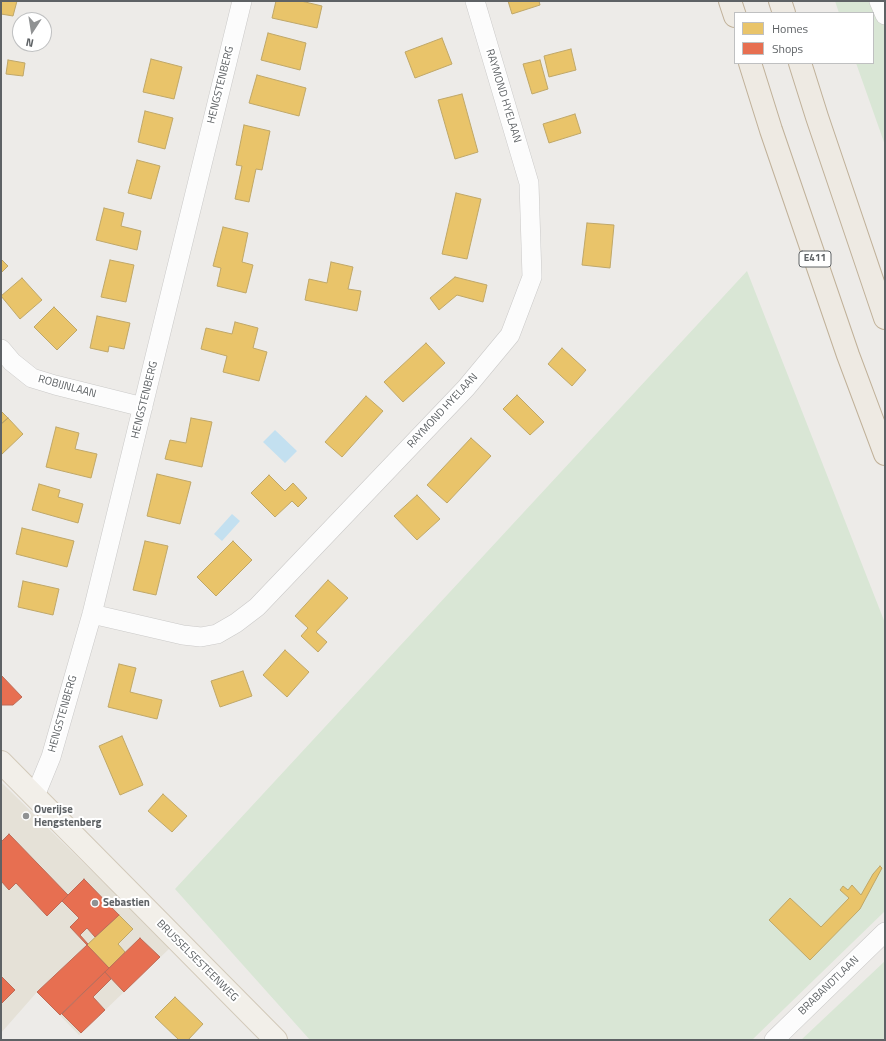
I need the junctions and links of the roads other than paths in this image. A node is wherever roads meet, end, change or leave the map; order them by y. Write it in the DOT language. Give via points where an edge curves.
graph roads {
  1 [pos="242,1"];
  2 [pos="475,1"];
  3 [pos="730,1"];
  4 [pos="780,1"];
  5 [pos="879,1"];
  6 [pos="784,12"];
  7 [pos="734,13"];
  8 [pos="885,15"];
  9 [pos="750,64"];
  10 [pos="800,64"];
  11 [pos="885,318"];
  12 [pos="1,349"];
  13 [pos="143,407"];
  14 [pos="885,454"];
  15 [pos="92,614"];
  16 [pos="1,762"];
  17 [pos="35,796"];
  18 [pos="885,932"];
  19 [pos="276,1040"];
  20 [pos="774,1040"];
  1 -- 13 [label="street, HENGSTENBERG"];
  2 -- 15 [label="street, RAYMOND HYELAAN" via="529,183 532,277 510,335 466,388 257,607 236,623 217,634 201,637"];
  3 -- 7 [label="highway"];
  4 -- 6 [label="highway"];
  5 -- 8 [label="street"];
  9 -- 14 [label="highway, E411" via="770,130 848,356"];
  10 -- 11 [label="highway"];
  12 -- 13 [label="street, ROBIJNLAAN" via="32,378"];
  13 -- 15 [label="street, HENGSTENBERG"];
  15 -- 17 [label="street, HENGSTENBERG" via="51,757"];
  16 -- 17 [label="main road, BRUSSELSESTEENWEG"];
  17 -- 19 [label="main road, BRUSSELSESTEENWEG"];
  18 -- 20 [label="street, BRABANDTLAAN"];
}
